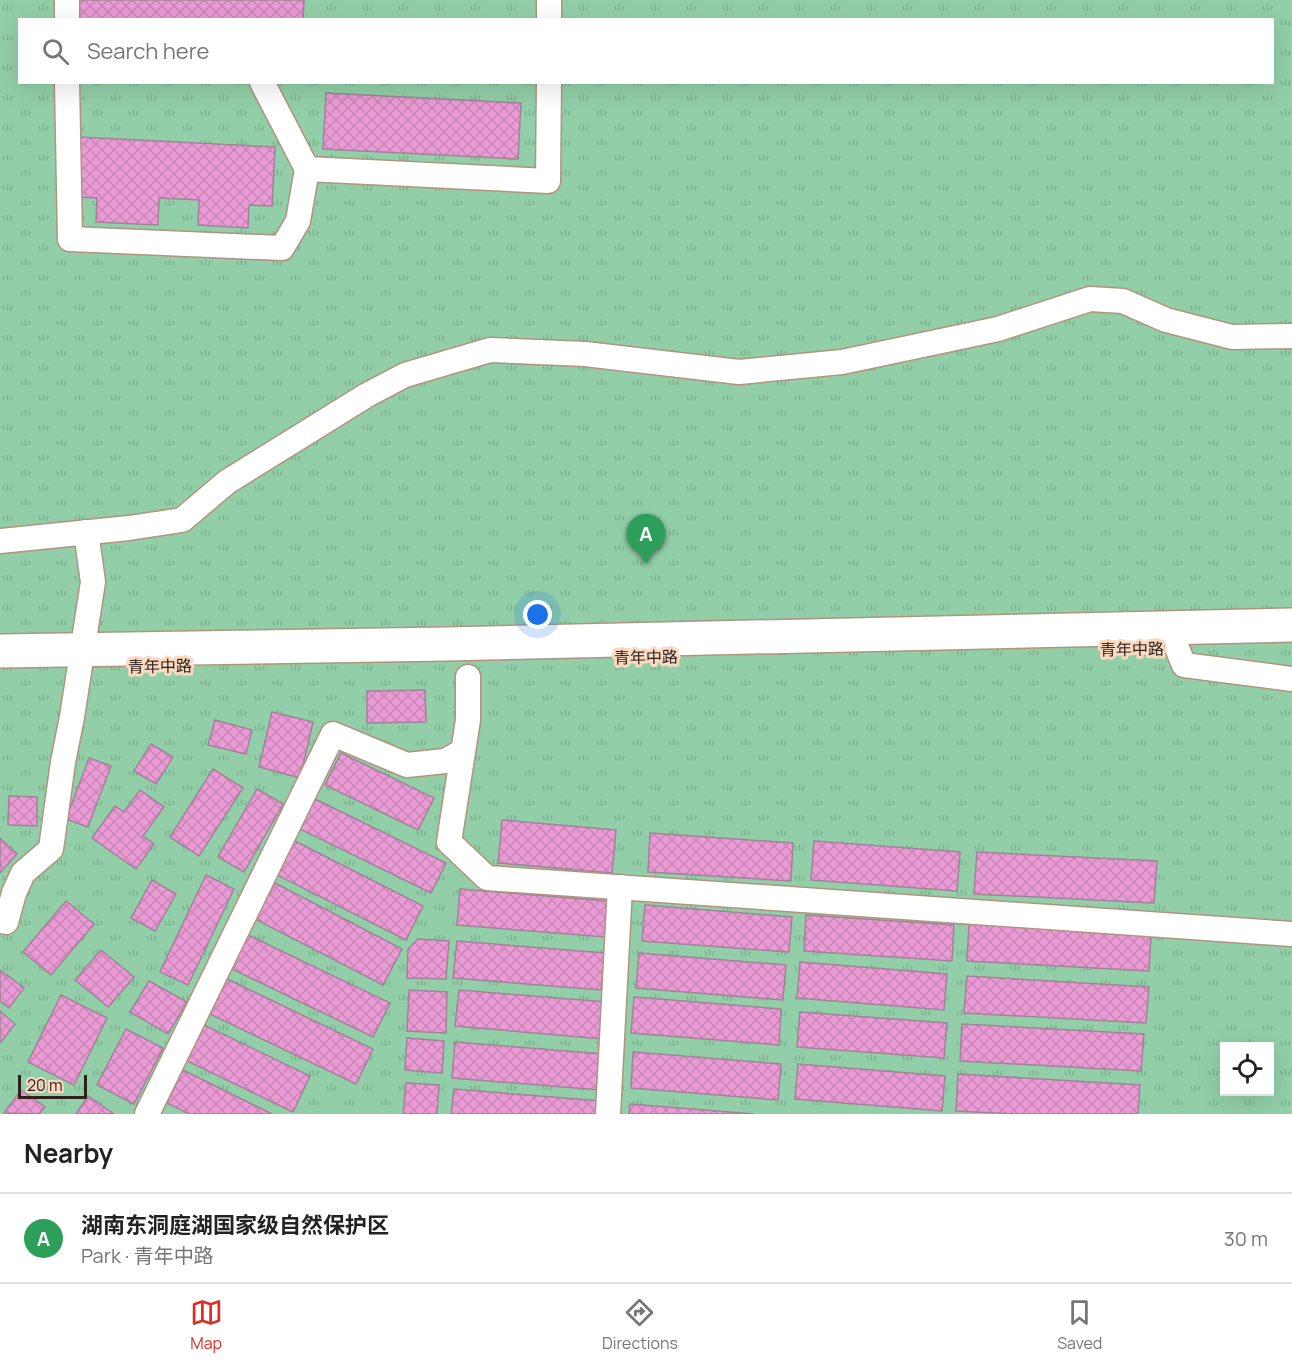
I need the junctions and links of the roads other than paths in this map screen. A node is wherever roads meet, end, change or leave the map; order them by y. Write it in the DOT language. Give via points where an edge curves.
graph roads {
  1 [pos="67,0"];
  2 [pos="549,0"];
  3 [pos="67,18"];
  4 [pos="549,18"];
  5 [pos="68,84"];
  6 [pos="263,84"];
  7 [pos="549,84"];
  8 [pos="307,170"];
  9 [pos="1292,336"];
  10 [pos="86,532"];
  11 [pos="0,541"];
  12 [pos="1292,625"];
  13 [pos="1292,646"];
  14 [pos="1177,648"];
  15 [pos="0,651"];
  16 [pos="81,658"];
  17 [pos="0,668"];
  18 [pos="468,677"];
  19 [pos="1292,679"];
  20 [pos="463,751"];
  21 [pos="620,887"];
  22 [pos="6,922"];
  23 [pos="1292,934"];
  24 [pos="147,1114"];
  25 [pos="608,1114"];
  1 -- 3 [label="street"];
  2 -- 4 [label="street"];
  5 -- 8 [label="street" via="69,239 282,248 298,221"];
  6 -- 8 [label="street"];
  7 -- 8 [label="street" via="548,181"];
  9 -- 10 [label="street" via="1232,337 1166,320 1124,301 1090,299 998,329 853,360 739,372 585,354 490,350 405,375 367,395 227,482 182,520"];
  10 -- 11 [label="street"];
  10 -- 16 [label="street" via="93,582"];
  12 -- 16 [label="main road" via="446,644"];
  13 -- 14 [label="main road, 青年中路"];
  14 -- 16 [label="main road, 青年中路"];
  14 -- 19 [label="street" via="1184,665"];
  15 -- 16 [label="main road"];
  16 -- 17 [label="main road, 青年中路"];
  16 -- 22 [label="street" via="51,849 23,873"];
  18 -- 20 [label="street"];
  20 -- 21 [label="street" via="449,842 487,878"];
  20 -- 24 [label="street" via="445,761 407,765 333,734"];
  21 -- 23 [label="street"];
  21 -- 25 [label="street"];
}
